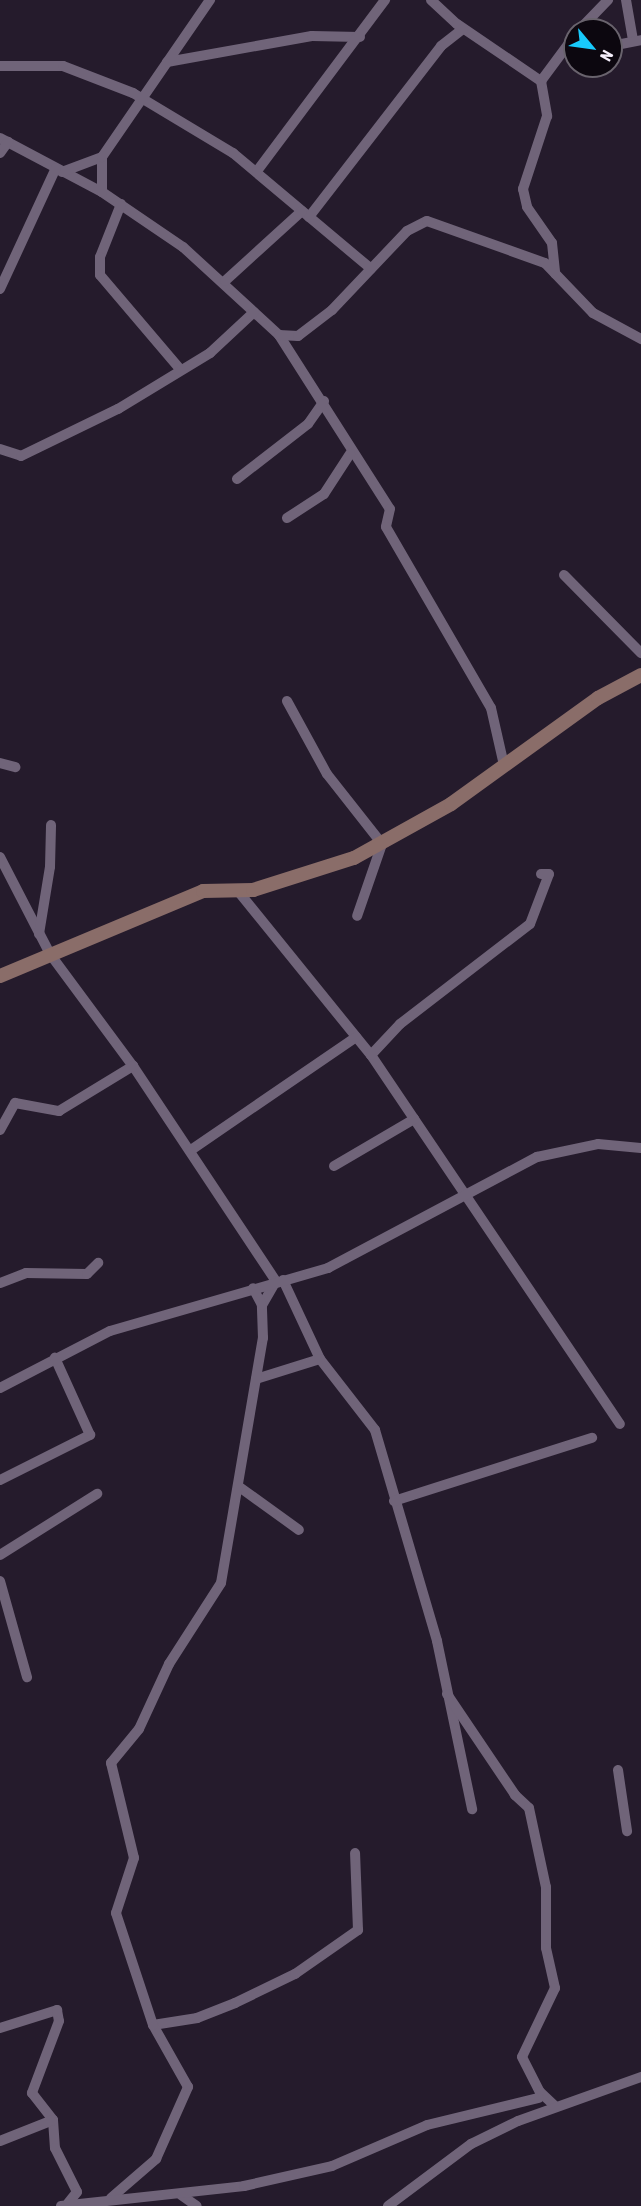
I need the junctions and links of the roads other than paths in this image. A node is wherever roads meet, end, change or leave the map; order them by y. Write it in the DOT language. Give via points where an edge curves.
graph roads {
  1 [pos="210,0"];
  2 [pos="385,0"];
  3 [pos="431,0"];
  4 [pos="608,0"];
  5 [pos="626,0"];
  6 [pos="591,18"];
  7 [pos="463,29"];
  8 [pos="360,37"];
  9 [pos="637,40"];
  10 [pos="563,50"];
  11 [pos="561,52"];
  12 [pos="167,62"];
  13 [pos="0,66"];
  14 [pos="541,81"];
  15 [pos="142,100"];
  16 [pos="4,140"];
  17 [pos="0,153"];
  18 [pos="102,157"];
  19 [pos="59,170"];
  20 [pos="257,171"];
  21 [pos="102,192"];
  22 [pos="121,204"];
  23 [pos="306,214"];
  24 [pos="371,269"];
  25 [pos="555,274"];
  26 [pos="225,281"];
  27 [pos="0,289"];
  28 [pos="254,312"];
  29 [pos="279,335"];
  30 [pos="298,336"];
  31 [pos="641,339"];
  32 [pos="288,350"];
  33 [pos="180,369"];
  34 [pos="324,401"];
  35 [pos="0,449"];
  36 [pos="350,454"];
  37 [pos="237,479"];
  38 [pos="287,518"];
  39 [pos="564,575"];
  40 [pos="641,653"];
  41 [pos="641,675"];
  42 [pos="287,701"];
  43 [pos="0,763"];
  44 [pos="504,765"];
  45 [pos="15,767"];
  46 [pos="51,825"];
  47 [pos="382,844"];
  48 [pos="0,857"];
  49 [pos="541,874"];
  50 [pos="0,879"];
  51 [pos="14,890"];
  52 [pos="238,891"];
  53 [pos="357,916"];
  54 [pos="39,934"];
  55 [pos="50,954"];
  56 [pos="0,975"];
  57 [pos="356,1037"];
  58 [pos="371,1055"];
  59 [pos="133,1066"];
  60 [pos="414,1119"];
  61 [pos="0,1130"];
  62 [pos="640,1148"];
  63 [pos="190,1150"];
  64 [pos="334,1166"];
  65 [pos="466,1194"];
  66 [pos="98,1263"];
  67 [pos="280,1281"];
  68 [pos="0,1283"];
  69 [pos="252,1288"];
  70 [pos="262,1305"];
  71 [pos="55,1358"];
  72 [pos="320,1359"];
  73 [pos="256,1379"];
  74 [pos="0,1388"];
  75 [pos="620,1424"];
  76 [pos="592,1438"];
  77 [pos="0,1480"];
  78 [pos="238,1486"];
  79 [pos="97,1494"];
  80 [pos="394,1501"];
  81 [pos="299,1530"];
  82 [pos="0,1555"];
  83 [pos="0,1581"];
  84 [pos="27,1677"];
  85 [pos="445,1691"];
  86 [pos="618,1770"];
  87 [pos="472,1809"];
  88 [pos="627,1831"];
  89 [pos="355,1853"];
  90 [pos="153,2025"];
  91 [pos="0,2028"];
  92 [pos="641,2077"];
  93 [pos="540,2095"];
  94 [pos="555,2106"];
  95 [pos="535,2114"];
  96 [pos="53,2120"];
  97 [pos="0,2141"];
  98 [pos="180,2195"];
  99 [pos="111,2198"];
  100 [pos="64,2205"];
  101 [pos="197,2206"];
  102 [pos="388,2206"];
  1 -- 12 [label="street"];
  2 -- 8 [label="street"];
  3 -- 7 [label="street"];
  4 -- 6 [label="street"];
  5 -- 9 [label="street"];
  7 -- 14 [label="street"];
  7 -- 23 [label="street" via="441,46"];
  8 -- 12 [label="street" via="312,36"];
  8 -- 20 [label="street"];
  10 -- 11 [label="street"];
  11 -- 14 [label="street"];
  12 -- 15 [label="street"];
  13 -- 15 [label="street" via="63,66"];
  14 -- 25 [label="street" via="547,116 523,189 527,207 552,243"];
  15 -- 18 [label="street"];
  15 -- 20 [label="street"];
  16 -- 17 [label="street"];
  16 -- 19 [label="street"];
  18 -- 19 [label="street"];
  18 -- 21 [label="street"];
  19 -- 21 [label="street"];
  19 -- 27 [label="street"];
  20 -- 23 [label="street"];
  21 -- 22 [label="street"];
  22 -- 26 [label="street"];
  22 -- 33 [label="street" via="100,257 100,275"];
  23 -- 24 [label="street"];
  23 -- 26 [label="street"];
  24 -- 25 [label="street" via="407,231 427,221 544,263"];
  24 -- 30 [label="street"];
  25 -- 31 [label="street" via="593,313"];
  26 -- 28 [label="street"];
  28 -- 29 [label="street"];
  28 -- 33 [label="street" via="210,353"];
  29 -- 30 [label="street"];
  29 -- 32 [label="street"];
  30 -- 32 [label="street"];
  32 -- 34 [label="street"];
  33 -- 35 [label="street" via="118,409 21,456"];
  34 -- 36 [label="street"];
  34 -- 37 [label="street" via="308,424"];
  36 -- 38 [label="street" via="324,494"];
  36 -- 44 [label="street" via="390,509 386,527 491,708"];
  39 -- 40 [label="street"];
  41 -- 44 [label="main road" via="598,698"];
  42 -- 47 [label="street" via="327,774"];
  43 -- 45 [label="street"];
  44 -- 47 [label="main road"];
  46 -- 54 [label="street" via="50,867"];
  47 -- 52 [label="main road" via="331,867"];
  47 -- 53 [label="street"];
  48 -- 51 [label="street"];
  49 -- 58 [label="street" via="549,874 530,924 400,1024"];
  50 -- 51 [label="street"];
  51 -- 54 [label="street"];
  52 -- 55 [label="main road" via="203,891"];
  52 -- 57 [label="street"];
  54 -- 55 [label="street"];
  55 -- 56 [label="main road"];
  55 -- 59 [label="street"];
  57 -- 58 [label="street"];
  57 -- 63 [label="street"];
  58 -- 60 [label="street"];
  59 -- 61 [label="street" via="55,1112 15,1103"];
  59 -- 63 [label="street"];
  60 -- 64 [label="street"];
  60 -- 65 [label="street"];
  62 -- 65 [label="street" via="598,1144 559,1149"];
  63 -- 67 [label="street"];
  65 -- 67 [label="street" via="328,1268"];
  65 -- 75 [label="street"];
  66 -- 68 [label="street" via="87,1274 26,1273"];
  67 -- 69 [label="street"];
  67 -- 70 [label="street"];
  67 -- 72 [label="street"];
  69 -- 70 [label="street"];
  69 -- 71 [label="street" via="110,1331"];
  70 -- 73 [label="street"];
  71 -- 74 [label="street"];
  71 -- 77 [label="street" via="90,1435"];
  72 -- 73 [label="street"];
  72 -- 80 [label="street" via="375,1430"];
  73 -- 78 [label="street"];
  76 -- 80 [label="street"];
  78 -- 81 [label="street"];
  78 -- 90 [label="street" via="216,1594 168,1664 139,1729 111,1763 134,1858 116,1913"];
  79 -- 82 [label="street"];
  80 -- 85 [label="street" via="437,1641"];
  83 -- 84 [label="street"];
  85 -- 87 [label="street"];
  85 -- 93 [label="street" via="515,1795 529,1808 542,1862 546,1948 555,1988 522,2057"];
  86 -- 88 [label="street"];
  89 -- 90 [label="street" via="358,1930 295,1974 235,2003 197,2018"];
  90 -- 99 [label="street" via="186,2080 186,2100 152,2165"];
  91 -- 96 [label="street" via="57,2010 59,2021 32,2093"];
  92 -- 94 [label="street"];
  93 -- 94 [label="street"];
  93 -- 95 [label="street"];
  93 -- 98 [label="street" via="427,2125 332,2166"];
  94 -- 95 [label="street"];
  95 -- 102 [label="street" via="442,2163"];
  96 -- 97 [label="street"];
  96 -- 100 [label="street" via="55,2148 77,2192"];
  98 -- 99 [label="street"];
  98 -- 101 [label="street"];
  99 -- 100 [label="street"];
}
